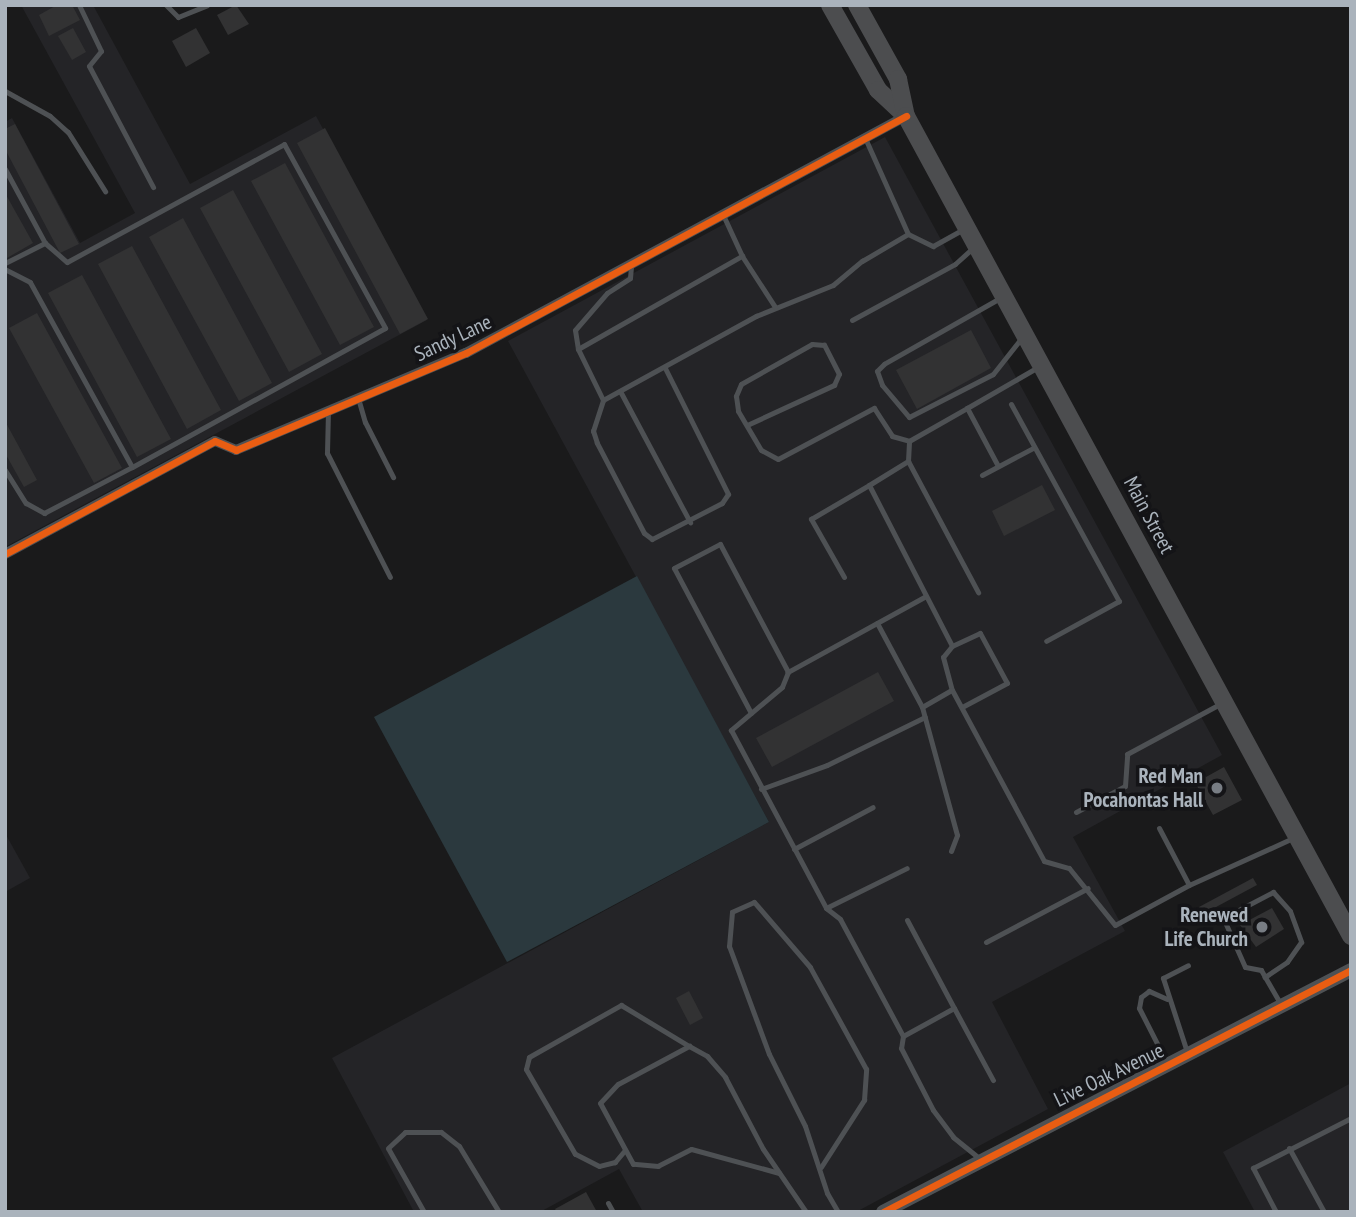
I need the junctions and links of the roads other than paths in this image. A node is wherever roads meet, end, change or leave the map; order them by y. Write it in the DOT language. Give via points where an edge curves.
graph roads {
  1 [pos="79,5"];
  2 [pos="166,5"];
  3 [pos="207,5"];
  4 [pos="830,5"];
  5 [pos="857,5"];
  6 [pos="5,91"];
  7 [pos="906,116"];
  8 [pos="865,138"];
  9 [pos="5,169"];
  10 [pos="153,187"];
  11 [pos="105,191"];
  12 [pos="724,217"];
  13 [pos="967,227"];
  14 [pos="908,234"];
  15 [pos="45,243"];
  16 [pos="976,244"];
  17 [pos="742,256"];
  18 [pos="5,263"];
  19 [pos="631,267"];
  20 [pos="5,269"];
  21 [pos="1004,296"];
  22 [pos="775,307"];
  23 [pos="852,320"];
  24 [pos="1025,334"];
  25 [pos="578,349"];
  26 [pos="1042,365"];
  27 [pos="664,368"];
  28 [pos="620,391"];
  29 [pos="358,398"];
  30 [pos="603,400"];
  31 [pos="1011,404"];
  32 [pos="967,408"];
  33 [pos="328,411"];
  34 [pos="747,425"];
  35 [pos="909,441"];
  36 [pos="1033,448"];
  37 [pos="908,461"];
  38 [pos="998,466"];
  39 [pos="132,467"];
  40 [pos="5,470"];
  41 [pos="982,475"];
  42 [pos="393,477"];
  43 [pos="869,485"];
  44 [pos="690,522"];
  45 [pos="5,554"];
  46 [pos="844,576"];
  47 [pos="390,577"];
  48 [pos="978,592"];
  49 [pos="926,596"];
  50 [pos="877,623"];
  51 [pos="1046,641"];
  52 [pos="952,646"];
  53 [pos="788,672"];
  54 [pos="952,690"];
  55 [pos="1224,702"];
  56 [pos="922,706"];
  57 [pos="962,707"];
  58 [pos="751,713"];
  59 [pos="925,717"];
  60 [pos="761,789"];
  61 [pos="873,807"];
  62 [pos="1076,812"];
  63 [pos="1158,828"];
  64 [pos="1296,836"];
  65 [pos="794,849"];
  66 [pos="951,851"];
  67 [pos="907,867"];
  68 [pos="1189,885"];
  69 [pos="1088,888"];
  70 [pos="826,908"];
  71 [pos="907,920"];
  72 [pos="1351,936"];
  73 [pos="986,942"];
  74 [pos="1188,965"];
  75 [pos="1351,970"];
  76 [pos="1265,976"];
  77 [pos="1167,999"];
  78 [pos="1282,1006"];
  79 [pos="954,1009"];
  80 [pos="904,1036"];
  81 [pos="689,1046"];
  82 [pos="1189,1056"];
  83 [pos="1169,1066"];
  84 [pos="993,1080"];
  85 [pos="1351,1118"];
  86 [pos="1289,1149"];
  87 [pos="625,1150"];
  88 [pos="980,1159"];
  89 [pos="821,1167"];
  90 [pos="779,1173"];
  91 [pos="608,1203"];
  92 [pos="424,1212"];
  93 [pos="499,1212"];
  94 [pos="613,1212"];
  95 [pos="806,1212"];
  96 [pos="838,1212"];
  97 [pos="883,1212"];
  98 [pos="1276,1212"];
  99 [pos="1324,1212"];
  1 -- 10 [label="lane" via="101,51 89,66"];
  2 -- 3 [label="lane" via="178,17"];
  4 -- 7 [label="main road, Main Street" via="878,90"];
  5 -- 7 [label="main road, Main Street" via="898,79"];
  6 -- 11 [label="lane" via="50,116 68,132"];
  7 -- 8 [label="street, Sandy Lane"];
  7 -- 13 [label="main road, Main Street"];
  8 -- 12 [label="street, Sandy Lane"];
  8 -- 14 [label="lane"];
  9 -- 15 [label="lane"];
  12 -- 17 [label="lane"];
  12 -- 19 [label="street, Sandy Lane"];
  13 -- 14 [label="lane" via="933,246"];
  13 -- 16 [label="main road, Main Street"];
  14 -- 22 [label="lane" via="862,261 833,285"];
  15 -- 18 [label="lane"];
  15 -- 39 [label="lane" via="67,262 284,144 385,328"];
  16 -- 21 [label="main road, Main Street"];
  16 -- 23 [label="lane" via="955,264"];
  17 -- 22 [label="lane"];
  17 -- 25 [label="lane"];
  19 -- 25 [label="lane" via="630,278 607,293 575,330"];
  19 -- 29 [label="street, Sandy Lane" via="467,353"];
  20 -- 39 [label="lane" via="30,282"];
  21 -- 24 [label="main road, Main Street"];
  21 -- 24 [label="lane" via="884,364 877,371 881,385 909,417 993,374"];
  22 -- 27 [label="lane"];
  24 -- 26 [label="main road, Main Street"];
  25 -- 30 [label="lane"];
  26 -- 32 [label="lane"];
  26 -- 55 [label="main road, Main Street"];
  27 -- 28 [label="lane"];
  27 -- 44 [label="lane" via="728,494 722,503"];
  28 -- 30 [label="lane"];
  28 -- 44 [label="lane"];
  29 -- 33 [label="street, Sandy Lane"];
  29 -- 42 [label="lane"];
  30 -- 44 [label="lane" via="593,430 597,443 644,533 658,539"];
  31 -- 36 [label="lane"];
  32 -- 35 [label="lane"];
  32 -- 38 [label="lane"];
  33 -- 45 [label="street, Sandy Lane" via="236,450 215,441"];
  33 -- 47 [label="lane" via="327,453"];
  34 -- 34 [label="lane" via="736,396 741,384 812,344 824,345 839,374 834,385"];
  34 -- 35 [label="lane" via="761,450 778,459 874,408 892,436"];
  35 -- 37 [label="lane"];
  36 -- 38 [label="lane"];
  36 -- 51 [label="lane" via="1119,601"];
  37 -- 43 [label="lane"];
  37 -- 48 [label="lane"];
  38 -- 41 [label="lane"];
  39 -- 40 [label="lane" via="44,513 26,503"];
  43 -- 46 [label="lane" via="811,519"];
  43 -- 49 [label="lane"];
  49 -- 50 [label="lane"];
  49 -- 52 [label="lane"];
  50 -- 53 [label="lane"];
  50 -- 56 [label="lane"];
  52 -- 54 [label="lane" via="943,657"];
  52 -- 57 [label="lane" via="980,633 1007,683"];
  53 -- 58 [label="lane" via="782,687"];
  53 -- 58 [label="lane" via="720,544 674,568"];
  54 -- 56 [label="lane"];
  54 -- 57 [label="lane"];
  55 -- 62 [label="lane" via="1127,754 1125,786"];
  55 -- 64 [label="main road, Main Street"];
  56 -- 59 [label="lane"];
  57 -- 69 [label="lane" via="1044,861 1069,867"];
  58 -- 60 [label="lane" via="731,730"];
  59 -- 60 [label="lane" via="827,765"];
  59 -- 66 [label="lane" via="957,835"];
  60 -- 65 [label="lane"];
  61 -- 65 [label="lane"];
  63 -- 68 [label="lane"];
  64 -- 68 [label="lane"];
  64 -- 72 [label="main road, Main Street"];
  65 -- 70 [label="lane"];
  67 -- 70 [label="lane"];
  68 -- 69 [label="lane" via="1115,925"];
  69 -- 73 [label="lane"];
  70 -- 80 [label="lane" via="840,919"];
  71 -- 79 [label="lane"];
  74 -- 77 [label="lane" via="1163,978"];
  75 -- 78 [label="street, Live Oak Avenue"];
  76 -- 76 [label="lane" via="1287,961 1301,942 1290,912 1273,892 1240,908 1225,922 1245,967 1261,970"];
  76 -- 78 [label="lane"];
  77 -- 82 [label="lane"];
  77 -- 83 [label="lane" via="1157,990 1149,991 1141,997 1139,1008"];
  78 -- 82 [label="street, Live Oak Avenue"];
  79 -- 80 [label="lane"];
  79 -- 84 [label="lane"];
  80 -- 88 [label="lane" via="901,1048 933,1110 953,1137"];
  81 -- 87 [label="lane" via="604,1095 600,1102"];
  81 -- 87 [label="lane" via="621,1005 529,1057 526,1069 575,1154 599,1166 615,1162"];
  81 -- 90 [label="lane" via="707,1056 725,1077"];
  82 -- 83 [label="street, Live Oak Avenue"];
  83 -- 88 [label="street, Live Oak Avenue"];
  85 -- 86 [label="lane"];
  86 -- 98 [label="lane" via="1253,1168"];
  86 -- 99 [label="lane"];
  87 -- 90 [label="lane" via="633,1164 645,1168 691,1149"];
  88 -- 97 [label="street, Live Oak Avenue"];
  89 -- 89 [label="lane" via="864,1100 866,1069 810,967 754,902 732,912 729,946 769,1054"];
  89 -- 96 [label="lane" via="827,1193"];
  90 -- 95 [label="lane"];
  91 -- 94 [label="lane"];
  92 -- 93 [label="lane" via="388,1148 405,1132 441,1132 459,1146"];
}
